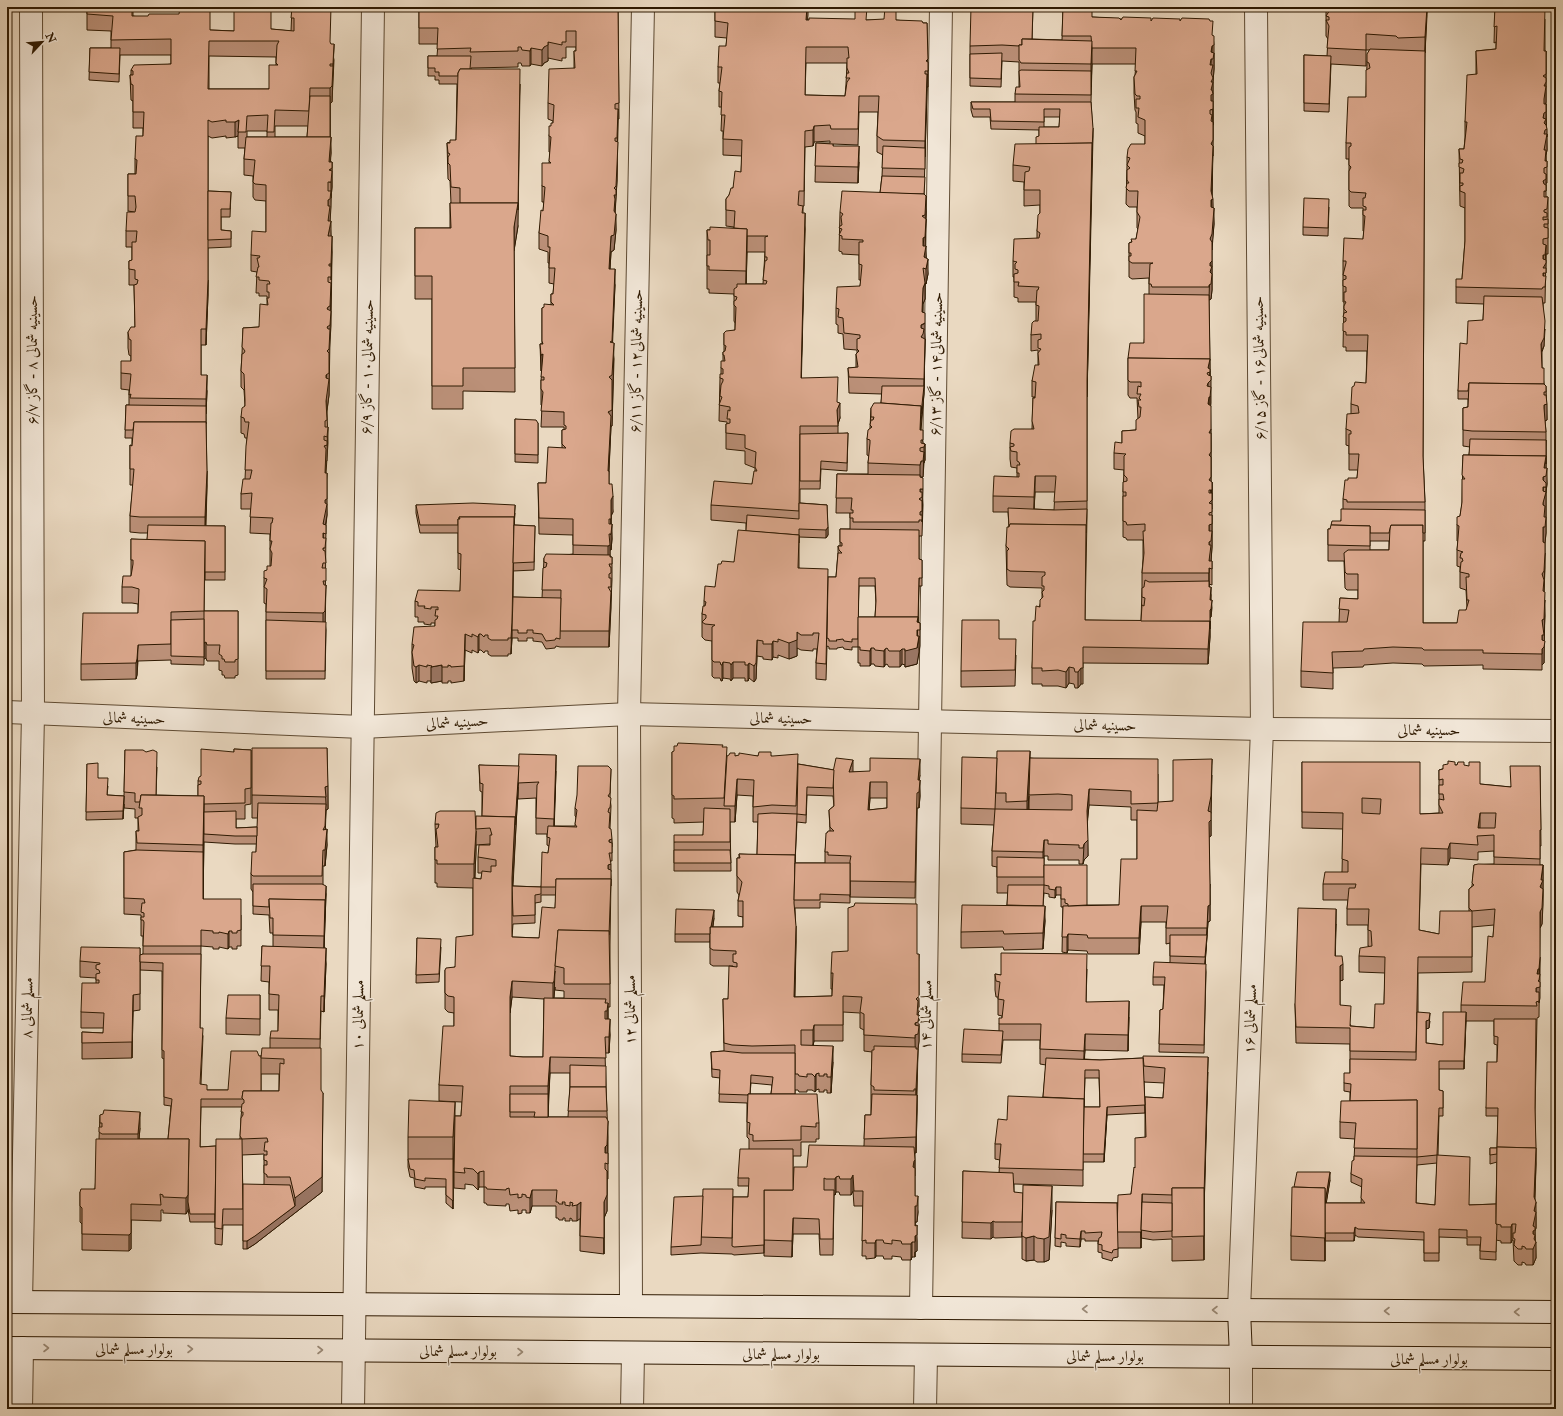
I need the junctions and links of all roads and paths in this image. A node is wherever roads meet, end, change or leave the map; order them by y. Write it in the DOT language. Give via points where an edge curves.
graph roads {
  1 [pos="31,7"];
  2 [pos="373,7"];
  3 [pos="643,7"];
  4 [pos="941,7"];
  5 [pos="1256,7"];
  6 [pos="7,712"];
  7 [pos="32,714"];
  8 [pos="629,714"];
  9 [pos="930,722"];
  10 [pos="362,727"];
  11 [pos="1262,729"];
  12 [pos="1556,731"];
  13 [pos="14,1302"];
  14 [pos="354,1304"];
  15 [pos="631,1306"];
  16 [pos="921,1308"];
  17 [pos="1239,1310"];
  18 [pos="1556,1312"];
  19 [pos="14,1348"];
  20 [pos="354,1350"];
  21 [pos="633,1353"];
  22 [pos="926,1355"];
  23 [pos="1241,1357"];
  24 [pos="1556,1359"];
  25 [pos="21,1409"];
  26 [pos="353,1409"];
  27 [pos="632,1409"];
  28 [pos="925,1409"];
  29 [pos="1241,1409"];
  1 -- 7 [label="street, حسینیه شمالی ۸ - گاز ۶/۷"];
  2 -- 10 [label="street, حسینیه شمالی۱۰ - گاز ۶/۹"];
  3 -- 8 [label="street, حسینیه شمالی۱۲ - گاز ۶/۱۱"];
  4 -- 9 [label="street, حسینیه شمالی۱۴ - گاز ۶/۱۳"];
  5 -- 11 [label="street, حسینیه شمالی۱۶ - گاز ۶/۱۵"];
  6 -- 7 [label="street, حسینیه شمالی"];
  7 -- 10 [label="street, حسینیه شمالی"];
  7 -- 13 [label="street, مسلم شمالی ۸"];
  8 -- 9 [label="street, حسینیه شمالی"];
  8 -- 10 [label="street, حسینیه شمالی"];
  8 -- 15 [label="street, مسلم شمالی ۱۲"];
  9 -- 11 [label="street, حسینیه شمالی"];
  9 -- 16 [label="street, مسلم شمالی ۱۴"];
  10 -- 14 [label="street, مسلم شمالی ۱۰"];
  11 -- 12 [label="street, حسینیه شمالی"];
  11 -- 17 [label="street, مسلم شمالی ۱۶"];
  13 -- 14 [label="street"];
  14 -- 15 [label="street"];
  14 -- 20 [label="street, مسلم شمالی ۱۰"];
  15 -- 16 [label="street"];
  17 -- 16 [label="street, one-way"];
  18 -- 17 [label="street, one-way"];
  17 -- 23 [label="street, مسلم شمالی ۱۶"];
  19 -- 20 [label="street, بولوار مسلم شمالی, one-way"];
  19 -- 25 [label="street"];
  20 -- 21 [label="street, بولوار مسلم شمالی, one-way"];
  20 -- 26 [label="street, مسلم شمالی ۱۰"];
  21 -- 22 [label="street, بولوار مسلم شمالی"];
  21 -- 27 [label="street"];
  22 -- 23 [label="street, بولوار مسلم شمالی"];
  22 -- 28 [label="street"];
  23 -- 24 [label="street, بولوار مسلم شمالی"];
  23 -- 29 [label="street, مسلم شمالی ۱۶"];
}
